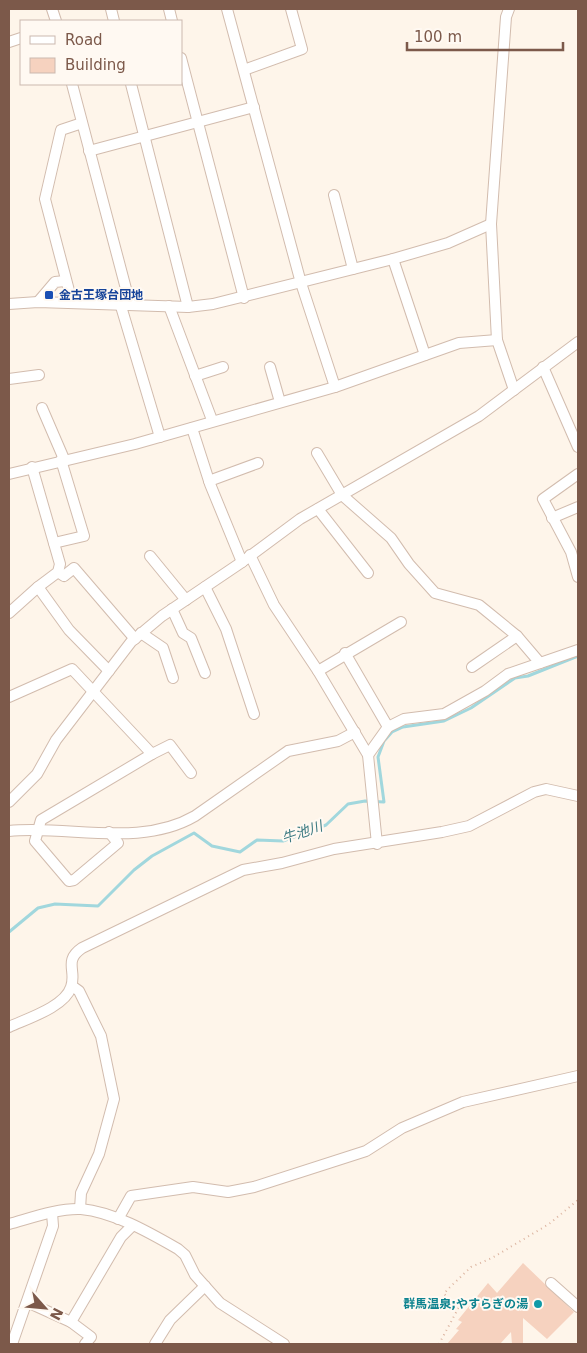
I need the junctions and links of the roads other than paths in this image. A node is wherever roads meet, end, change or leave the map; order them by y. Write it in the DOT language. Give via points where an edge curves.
graph roads {
  1 [pos="227,9"];
  2 [pos="291,9"];
  3 [pos="508,9"];
  4 [pos="182,62"];
  5 [pos="244,70"];
  6 [pos="72,85"];
  7 [pos="131,85"];
  8 [pos="254,107"];
  9 [pos="82,123"];
  10 [pos="197,123"];
  11 [pos="144,136"];
  12 [pos="89,151"];
  13 [pos="334,195"];
  14 [pos="491,224"];
  15 [pos="393,259"];
  16 [pos="353,269"];
  17 [pos="65,281"];
  18 [pos="301,283"];
  19 [pos="244,298"];
  20 [pos="38,302"];
  21 [pos="72,302"];
  22 [pos="9,304"];
  23 [pos="125,304"];
  24 [pos="169,306"];
  25 [pos="188,307"];
  26 [pos="497,340"];
  27 [pos="578,342"];
  28 [pos="425,355"];
  29 [pos="542,366"];
  30 [pos="223,367"];
  31 [pos="270,367"];
  32 [pos="39,374"];
  33 [pos="195,376"];
  34 [pos="9,379"];
  35 [pos="335,387"];
  36 [pos="514,390"];
  37 [pos="280,402"];
  38 [pos="42,408"];
  39 [pos="212,420"];
  40 [pos="192,428"];
  41 [pos="160,436"];
  42 [pos="578,447"];
  43 [pos="317,453"];
  44 [pos="62,460"];
  45 [pos="258,463"];
  46 [pos="32,467"];
  47 [pos="9,474"];
  48 [pos="578,474"];
  49 [pos="209,481"];
  50 [pos="342,495"];
  51 [pos="578,507"];
  52 [pos="318,509"];
  53 [pos="552,518"];
  54 [pos="54,543"];
  55 [pos="250,555"];
  56 [pos="150,556"];
  57 [pos="242,562"];
  58 [pos="58,572"];
  59 [pos="368,573"];
  60 [pos="578,577"];
  61 [pos="38,587"];
  62 [pos="205,587"];
  63 [pos="186,600"];
  64 [pos="172,609"];
  65 [pos="9,613"];
  66 [pos="401,622"];
  67 [pos="138,636"];
  68 [pos="517,636"];
  69 [pos="578,650"];
  70 [pos="345,654"];
  71 [pos="540,664"];
  72 [pos="472,666"];
  73 [pos="109,671"];
  74 [pos="318,671"];
  75 [pos="205,673"];
  76 [pos="173,678"];
  77 [pos="94,692"];
  78 [pos="9,698"];
  79 [pos="254,714"];
  80 [pos="388,727"];
  81 [pos="355,732"];
  82 [pos="152,754"];
  83 [pos="368,755"];
  84 [pos="192,773"];
  85 [pos="578,796"];
  86 [pos="9,802"];
  87 [pos="37,828"];
  88 [pos="9,831"];
  89 [pos="109,832"];
  90 [pos="378,844"];
  91 [pos="72,986"];
  92 [pos="9,1027"];
  93 [pos="578,1076"];
  94 [pos="80,1209"];
  95 [pos="52,1213"];
  96 [pos="118,1219"];
  97 [pos="9,1224"];
  98 [pos="132,1226"];
  99 [pos="551,1283"];
  100 [pos="204,1286"];
  101 [pos="27,1302"];
  102 [pos="578,1306"];
  103 [pos="70,1322"];
  104 [pos="12,1344"];
  105 [pos="86,1344"];
  106 [pos="155,1344"];
  107 [pos="284,1344"];
  1 -- 5 [label="street"];
  2 -- 5 [label="street" via="302,49"];
  3 -- 14 [label="street"];
  4 -- 10 [label="street"];
  5 -- 8 [label="street"];
  6 -- 9 [label="street"];
  7 -- 11 [label="street"];
  8 -- 10 [label="street"];
  8 -- 18 [label="street"];
  9 -- 12 [label="street"];
  9 -- 17 [label="street" via="62,130 45,199"];
  10 -- 11 [label="street"];
  10 -- 19 [label="street"];
  11 -- 12 [label="street"];
  11 -- 25 [label="street"];
  12 -- 23 [label="street"];
  13 -- 16 [label="street"];
  14 -- 15 [label="street" via="448,243"];
  14 -- 26 [label="street"];
  15 -- 16 [label="street"];
  15 -- 28 [label="street"];
  16 -- 18 [label="street"];
  17 -- 20 [label="street" via="55,282"];
  17 -- 21 [label="street"];
  18 -- 19 [label="street"];
  18 -- 35 [label="street"];
  19 -- 25 [label="street"];
  20 -- 21 [label="street"];
  20 -- 22 [label="street"];
  21 -- 23 [label="street"];
  23 -- 24 [label="street"];
  23 -- 41 [label="street"];
  24 -- 25 [label="street"];
  24 -- 33 [label="street"];
  26 -- 28 [label="street" via="469,341"];
  26 -- 36 [label="street"];
  27 -- 29 [label="street"];
  28 -- 35 [label="street"];
  29 -- 36 [label="street"];
  29 -- 42 [label="street"];
  30 -- 33 [label="street"];
  31 -- 37 [label="street"];
  32 -- 34 [label="street"];
  33 -- 39 [label="street"];
  35 -- 37 [label="street"];
  36 -- 50 [label="street" via="478,416"];
  37 -- 39 [label="street"];
  38 -- 44 [label="street"];
  39 -- 40 [label="street"];
  40 -- 41 [label="street"];
  40 -- 49 [label="street"];
  41 -- 44 [label="street"];
  43 -- 50 [label="street"];
  44 -- 46 [label="street"];
  44 -- 54 [label="street" via="84,536"];
  45 -- 49 [label="street"];
  46 -- 47 [label="street"];
  46 -- 54 [label="street"];
  48 -- 53 [label="street" via="543,499"];
  49 -- 57 [label="street"];
  50 -- 52 [label="street"];
  50 -- 68 [label="street" via="391,538 409,564 436,593 479,605"];
  51 -- 53 [label="street"];
  52 -- 55 [label="street"];
  52 -- 59 [label="street"];
  53 -- 60 [label="street" via="570,552"];
  54 -- 58 [label="street" via="60,564"];
  55 -- 57 [label="street"];
  55 -- 74 [label="street" via="274,605"];
  56 -- 63 [label="street"];
  57 -- 62 [label="street"];
  58 -- 61 [label="street"];
  58 -- 67 [label="street" via="64,576 74,568"];
  61 -- 65 [label="street"];
  61 -- 73 [label="street" via="69,630"];
  62 -- 63 [label="street"];
  62 -- 79 [label="street" via="226,629"];
  63 -- 64 [label="street"];
  64 -- 67 [label="street"];
  64 -- 75 [label="street" via="183,633 191,638"];
  66 -- 70 [label="street"];
  67 -- 73 [label="street"];
  67 -- 76 [label="street" via="163,648"];
  68 -- 71 [label="street"];
  68 -- 72 [label="street"];
  69 -- 71 [label="street"];
  70 -- 74 [label="street"];
  70 -- 80 [label="street"];
  71 -- 80 [label="street" via="508,674 444,714 404,719"];
  73 -- 77 [label="street"];
  74 -- 81 [label="street"];
  77 -- 78 [label="street" via="72,669"];
  77 -- 82 [label="street"];
  77 -- 86 [label="street" via="56,740 38,774"];
  80 -- 83 [label="street"];
  81 -- 83 [label="street"];
  81 -- 89 [label="street" via="338,741 288,751 183,824 158,831"];
  82 -- 84 [label="street" via="170,745"];
  82 -- 87 [label="street" via="41,820"];
  83 -- 90 [label="street"];
  85 -- 90 [label="street" via="546,789 534,792 470,826"];
  87 -- 88 [label="street"];
  87 -- 89 [label="street"];
  87 -- 89 [label="street" via="34,841 69,881 118,843"];
  90 -- 91 [label="street" via="334,849 243,870 75,953 71,962"];
  91 -- 92 [label="street" via="64,998 47,1010"];
  91 -- 94 [label="street" via="79,991 101,1036 114,1099 99,1154 81,1193"];
  93 -- 96 [label="street" via="463,1102 402,1128 366,1151 254,1188 228,1192 193,1187 131,1196"];
  94 -- 95 [label="street"];
  94 -- 96 [label="street"];
  95 -- 97 [label="street"];
  95 -- 101 [label="street" via="53,1226"];
  96 -- 98 [label="street"];
  98 -- 100 [label="street" via="185,1255"];
  98 -- 103 [label="street" via="121,1237"];
  99 -- 102 [label="street"];
  100 -- 106 [label="street" via="170,1320"];
  100 -- 107 [label="street" via="220,1303"];
  101 -- 103 [label="street"];
  101 -- 104 [label="street"];
  103 -- 105 [label="street" via="92,1337"];
}
